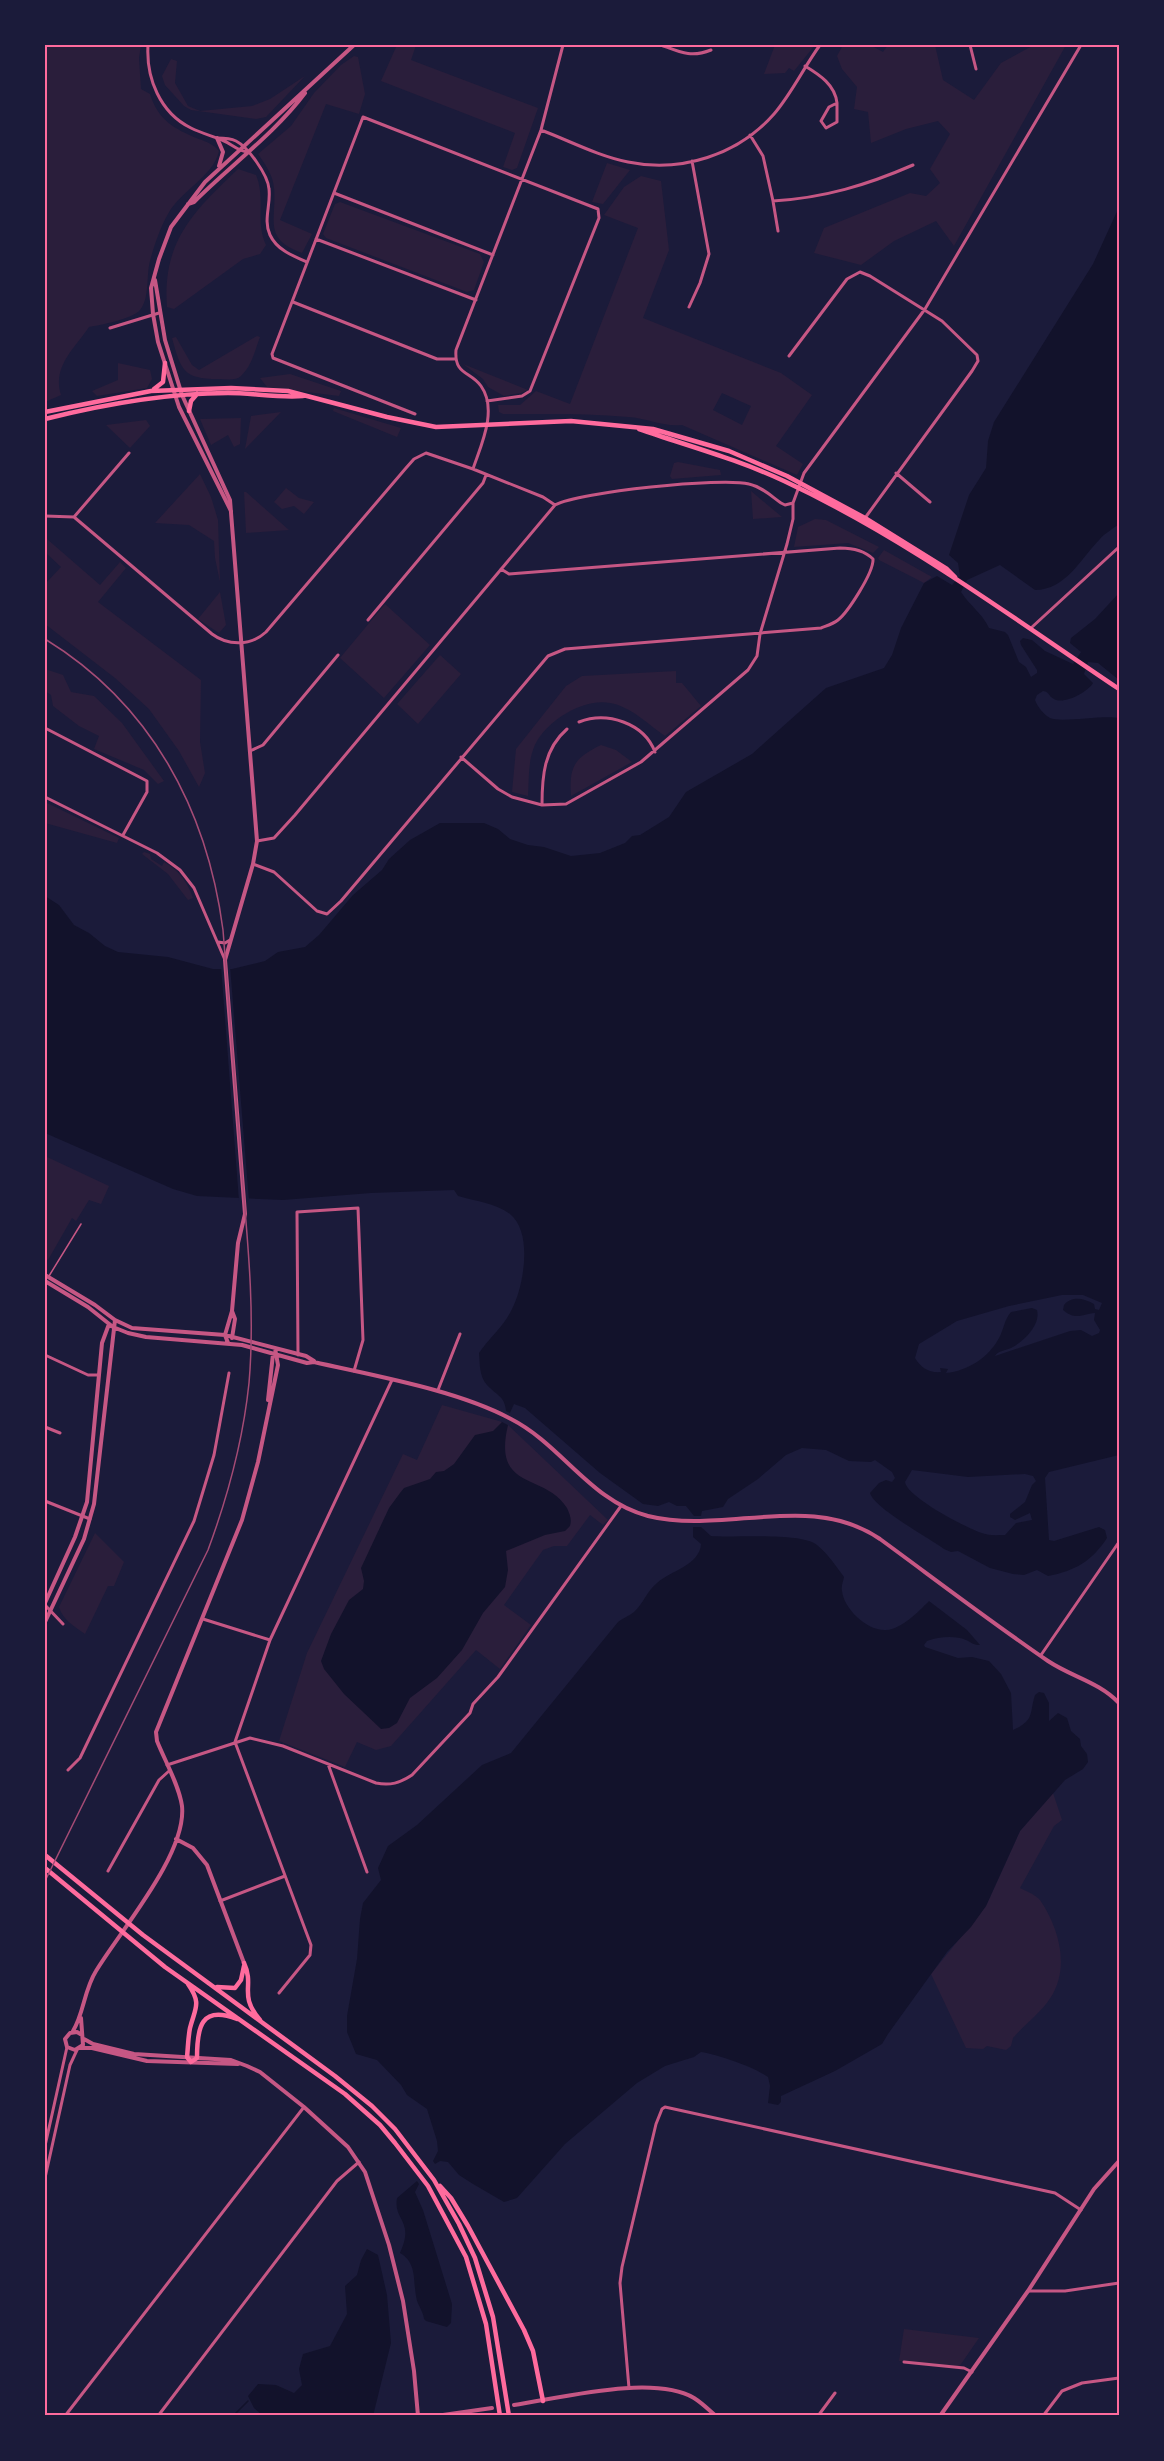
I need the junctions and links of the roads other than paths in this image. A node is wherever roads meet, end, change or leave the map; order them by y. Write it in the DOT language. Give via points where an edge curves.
graph roads {
  1 [pos="148,45"];
  2 [pos="354,45"];
  3 [pos="563,45"];
  4 [pos="661,45"];
  5 [pos="820,45"];
  6 [pos="970,45"];
  7 [pos="1081,45"];
  8 [pos="711,50"];
  9 [pos="805,66"];
  10 [pos="976,69"];
  11 [pos="307,90"];
  12 [pos="837,103"];
  13 [pos="542,130"];
  14 [pos="750,135"];
  15 [pos="218,138"];
  16 [pos="243,146"];
  17 [pos="237,151"];
  18 [pos="246,152"];
  19 [pos="692,162"];
  20 [pos="913,165"];
  21 [pos="216,172"];
  22 [pos="523,178"];
  23 [pos="334,193"];
  24 [pos="773,201"];
  25 [pos="188,204"];
  26 [pos="778,231"];
  27 [pos="316,240"];
  28 [pos="492,255"];
  29 [pos="308,262"];
  30 [pos="155,280"];
  31 [pos="476,300"];
  32 [pos="292,302"];
  33 [pos="689,307"];
  34 [pos="925,309"];
  35 [pos="159,313"];
  36 [pos="153,314"];
  37 [pos="110,328"];
  38 [pos="789,356"];
  39 [pos="455,359"];
  40 [pos="165,363"];
  41 [pos="180,388"];
  42 [pos="172,389"];
  43 [pos="151,391"];
  44 [pos="197,394"];
  45 [pos="174,395"];
  46 [pos="182,395"];
  47 [pos="305,396"];
  48 [pos="487,401"];
  49 [pos="189,411"];
  50 [pos="45,412"];
  51 [pos="415,414"];
  52 [pos="45,419"];
  53 [pos="486,426"];
  54 [pos="129,453"];
  55 [pos="473,469"];
  56 [pos="896,473"];
  57 [pos="486,475"];
  58 [pos="730,483"];
  59 [pos="800,485"];
  60 [pos="730,489"];
  61 [pos="930,502"];
  62 [pos="793,503"];
  63 [pos="555,505"];
  64 [pos="231,511"];
  65 [pos="45,516"];
  66 [pos="74,517"];
  67 [pos="865,518"];
  68 [pos="1119,547"];
  69 [pos="784,553"];
  70 [pos="501,569"];
  71 [pos="955,577"];
  72 [pos="368,620"];
  73 [pos="1031,628"];
  74 [pos="760,634"];
  75 [pos="242,642"];
  76 [pos="338,655"];
  77 [pos="1119,689"];
  78 [pos="579,722"];
  79 [pos="45,728"];
  80 [pos="567,729"];
  81 [pos="250,751"];
  82 [pos="655,752"];
  83 [pos="461,757"];
  84 [pos="45,797"];
  85 [pos="542,805"];
  86 [pos="123,835"];
  87 [pos="256,841"];
  88 [pos="253,864"];
  89 [pos="231,939"];
  90 [pos="218,942"];
  91 [pos="225,960"];
  92 [pos="81,1224"];
  93 [pos="47,1276"];
  94 [pos="45,1281"];
  95 [pos="232,1311"];
  96 [pos="115,1320"];
  97 [pos="111,1325"];
  98 [pos="460,1334"];
  99 [pos="225,1335"];
  100 [pos="233,1337"];
  101 [pos="228,1343"];
  102 [pos="275,1352"];
  103 [pos="45,1355"];
  104 [pos="298,1355"];
  105 [pos="314,1362"];
  106 [pos="109,1369"];
  107 [pos="354,1371"];
  108 [pos="229,1373"];
  109 [pos="98,1375"];
  110 [pos="392,1380"];
  111 [pos="437,1392"];
  112 [pos="45,1427"];
  113 [pos="60,1433"];
  114 [pos="94,1438"];
  115 [pos="100,1444"];
  116 [pos="93,1448"];
  117 [pos="45,1501"];
  118 [pos="621,1506"];
  119 [pos="82,1516"];
  120 [pos="90,1519"];
  121 [pos="1119,1542"];
  122 [pos="45,1604"];
  123 [pos="48,1611"];
  124 [pos="202,1619"];
  125 [pos="45,1622"];
  126 [pos="63,1624"];
  127 [pos="270,1640"];
  128 [pos="1041,1655"];
  129 [pos="1113,1695"];
  130 [pos="1119,1697"];
  131 [pos="1119,1703"];
  132 [pos="235,1742"];
  133 [pos="328,1764"];
  134 [pos="166,1765"];
  135 [pos="68,1770"];
  136 [pos="169,1771"];
  137 [pos="177,1839"];
  138 [pos="45,1855"];
  139 [pos="45,1868"];
  140 [pos="108,1871"];
  141 [pos="367,1872"];
  142 [pos="285,1876"];
  143 [pos="220,1901"];
  144 [pos="244,1964"];
  145 [pos="186,1981"];
  146 [pos="214,1987"];
  147 [pos="279,1993"];
  148 [pos="81,2014"];
  149 [pos="245,2023"];
  150 [pos="266,2026"];
  151 [pos="73,2031"];
  152 [pos="83,2037"];
  153 [pos="67,2047"];
  154 [pos="78,2049"];
  155 [pos="187,2057"];
  156 [pos="197,2058"];
  157 [pos="191,2062"];
  158 [pos="242,2064"];
  159 [pos="304,2107"];
  160 [pos="45,2146"];
  161 [pos="1119,2149"];
  162 [pos="1119,2156"];
  163 [pos="1119,2161"];
  164 [pos="359,2162"];
  165 [pos="45,2178"];
  166 [pos="434,2180"];
  167 [pos="1081,2210"];
  168 [pos="1119,2283"];
  169 [pos="1028,2292"];
  170 [pos="904,2362"];
  171 [pos="972,2372"];
  172 [pos="1119,2378"];
  173 [pos="629,2388"];
  174 [pos="835,2393"];
  175 [pos="543,2401"];
  176 [pos="514,2405"];
  177 [pos="492,2408"];
  178 [pos="65,2416"];
  179 [pos="158,2416"];
  180 [pos="418,2416"];
  181 [pos="436,2416"];
  182 [pos="500,2416"];
  183 [pos="509,2416"];
  184 [pos="716,2416"];
  185 [pos="818,2416"];
  186 [pos="940,2416"];
  187 [pos="1043,2416"];
  1 -- 15 [label="street" via="152,81 160,99 184,124"];
  2 -- 11 [label="street"];
  3 -- 13 [label="street"];
  4 -- 8 [label="street" via="687,55"];
  5 -- 9 [label="street"];
  6 -- 10 [label="street"];
  7 -- 34 [label="street"];
  9 -- 12 [label="street" via="829,84"];
  9 -- 14 [label="street" via="775,112"];
  11 -- 16 [label="street"];
  11 -- 18 [label="street"];
  12 -- 12 [label="street" via="829,107 821,121 826,128 837,122"];
  13 -- 19 [label="street" via="629,162 661,166"];
  13 -- 22 [label="street"];
  14 -- 19 [label="street" via="723,151"];
  14 -- 24 [label="street" via="763,156"];
  15 -- 16 [label="street" via="228,138"];
  15 -- 17 [label="street"];
  15 -- 21 [label="street" via="223,152"];
  16 -- 17 [label="street"];
  16 -- 18 [label="street"];
  17 -- 18 [label="street"];
  17 -- 21 [label="street"];
  18 -- 25 [label="street"];
  18 -- 29 [label="street" via="267,182 270,235 279,247"];
  19 -- 33 [label="street" via="709,254"];
  20 -- 24 [label="street" via="839,192"];
  21 -- 25 [label="street"];
  22 -- 23 [label="street" via="363,117"];
  22 -- 28 [label="street"];
  22 -- 48 [label="street" via="594,206 599,218 530,391 522,396"];
  23 -- 27 [label="street"];
  23 -- 28 [label="street"];
  24 -- 26 [label="street"];
  25 -- 30 [label="street" via="164,243"];
  27 -- 29 [label="street"];
  27 -- 31 [label="street"];
  28 -- 31 [label="street"];
  29 -- 32 [label="street"];
  30 -- 35 [label="street"];
  30 -- 36 [label="street"];
  31 -- 39 [label="street"];
  32 -- 39 [label="street" via="437,359"];
  32 -- 51 [label="street" via="273,358"];
  34 -- 38 [label="street" via="860,272 848,279"];
  34 -- 56 [label="street" via="977,355 978,361"];
  34 -- 59 [label="street" via="807,468"];
  35 -- 36 [label="street"];
  35 -- 41 [label="street"];
  36 -- 37 [label="street"];
  36 -- 40 [label="street"];
  39 -- 48 [label="street" via="461,370 481,386"];
  40 -- 42 [label="street"];
  40 -- 43 [label="main road" via="163,382"];
  41 -- 42 [label="main road"];
  41 -- 46 [label="street"];
  41 -- 47 [label="main road" via="288,391"];
  42 -- 43 [label="main road"];
  42 -- 45 [label="street"];
  43 -- 50 [label="main road"];
  44 -- 46 [label="main road"];
  44 -- 47 [label="main road"];
  44 -- 49 [label="main road"];
  45 -- 46 [label="main road"];
  45 -- 52 [label="main road" via="114,403"];
  45 -- 64 [label="street"];
  46 -- 49 [label="street"];
  47 -- 53 [label="main road" via="426,425"];
  48 -- 53 [label="street"];
  49 -- 64 [label="street" via="228,493"];
  53 -- 55 [label="street"];
  53 -- 59 [label="main road" via="571,421 660,430 758,463"];
  54 -- 66 [label="street"];
  55 -- 57 [label="street"];
  55 -- 75 [label="street" via="426,453 414,459 261,637"];
  56 -- 61 [label="street"];
  56 -- 67 [label="street"];
  57 -- 63 [label="street"];
  57 -- 72 [label="street"];
  58 -- 60 [label="lane"];
  58 -- 62 [label="street" via="756,486 781,503"];
  58 -- 63 [label="street" via="613,492"];
  59 -- 62 [label="street"];
  59 -- 67 [label="main road"];
  59 -- 71 [label="main road"];
  62 -- 69 [label="street"];
  63 -- 70 [label="street"];
  64 -- 75 [label="street"];
  65 -- 66 [label="street"];
  66 -- 75 [label="street" via="212,634 228,642"];
  67 -- 71 [label="main road"];
  68 -- 73 [label="street"];
  69 -- 70 [label="street" via="509,574"];
  69 -- 74 [label="street"];
  69 -- 74 [label="street" via="849,548 873,559 870,573 840,619 820,628"];
  70 -- 87 [label="street" via="295,815 274,838"];
  71 -- 73 [label="main road"];
  73 -- 77 [label="main road"];
  74 -- 82 [label="street" via="757,656 748,670"];
  74 -- 83 [label="street" via="554,652 540,662"];
  75 -- 81 [label="street"];
  76 -- 81 [label="street" via="263,745"];
  78 -- 82 [label="street" via="619,720 643,733"];
  79 -- 86 [label="street" via="147,781 147,792"];
  80 -- 85 [label="street" via="547,757"];
  81 -- 87 [label="street"];
  82 -- 85 [label="street" via="566,804"];
  83 -- 85 [label="street" via="506,794"];
  83 -- 88 [label="street" via="327,914 317,911 274,872"];
  84 -- 86 [label="street"];
  86 -- 90 [label="street" via="166,858 186,876"];
  87 -- 88 [label="street"];
  88 -- 89 [label="street"];
  89 -- 90 [label="street"];
  89 -- 91 [label="street"];
  90 -- 91 [label="street"];
  91 -- 95 [label="street" via="245,1214 238,1243"];
  92 -- 93 [label="lane"];
  93 -- 96 [label="street"];
  94 -- 97 [label="street"];
  95 -- 99 [label="street"];
  95 -- 100 [label="street"];
  96 -- 97 [label="street"];
  96 -- 99 [label="street" via="137,1329"];
  97 -- 101 [label="street" via="138,1336"];
  97 -- 106 [label="street"];
  97 -- 109 [label="street" via="102,1343"];
  98 -- 111 [label="street"];
  99 -- 100 [label="street"];
  99 -- 101 [label="street"];
  100 -- 101 [label="street"];
  100 -- 102 [label="street"];
  101 -- 102 [label="street"];
  102 -- 104 [label="street"];
  102 -- 105 [label="street"];
  102 -- 124 [label="street" via="278,1365 242,1520"];
  103 -- 109 [label="street" via="88,1375"];
  104 -- 105 [label="street"];
  104 -- 107 [label="street" via="297,1212 358,1208 363,1340"];
  105 -- 107 [label="street"];
  106 -- 109 [label="street"];
  106 -- 115 [label="street"];
  107 -- 110 [label="street"];
  108 -- 135 [label="street" via="217,1445 194,1521 80,1758"];
  109 -- 114 [label="street"];
  110 -- 111 [label="street"];
  110 -- 127 [label="street"];
  111 -- 118 [label="street" via="512,1419"];
  112 -- 113 [label="street"];
  114 -- 115 [label="street"];
  114 -- 116 [label="street"];
  115 -- 116 [label="street"];
  115 -- 120 [label="street"];
  116 -- 119 [label="street"];
  117 -- 119 [label="street"];
  118 -- 128 [label="street" via="665,1519 805,1516 842,1521 880,1539"];
  118 -- 133 [label="street" via="498,1677 412,1775 401,1782 383,1784"];
  119 -- 120 [label="street"];
  119 -- 122 [label="street"];
  120 -- 123 [label="street"];
  121 -- 128 [label="street"];
  122 -- 123 [label="street"];
  123 -- 125 [label="street"];
  123 -- 126 [label="street"];
  124 -- 127 [label="street"];
  124 -- 134 [label="street" via="156,1732"];
  127 -- 132 [label="street"];
  128 -- 129 [label="street"];
  129 -- 130 [label="street"];
  129 -- 131 [label="street"];
  132 -- 133 [label="street" via="250,1738"];
  132 -- 134 [label="street"];
  132 -- 142 [label="street"];
  133 -- 141 [label="street"];
  134 -- 136 [label="street"];
  136 -- 137 [label="street" via="182,1806"];
  136 -- 140 [label="street" via="159,1780"];
  137 -- 143 [label="street" via="193,1848 207,1864"];
  137 -- 148 [label="street" via="94,1974"];
  138 -- 146 [label="main road"];
  139 -- 145 [label="main road"];
  142 -- 143 [label="street"];
  142 -- 147 [label="street" via="311,1945 310,1955"];
  143 -- 144 [label="street"];
  144 -- 146 [label="main road" via="242,1980 235,1988"];
  144 -- 150 [label="main road" via="248,1974 246,1996"];
  145 -- 149 [label="main road"];
  145 -- 155 [label="main road" via="197,2003"];
  146 -- 150 [label="main road"];
  148 -- 151 [label="street"];
  148 -- 152 [label="street"];
  149 -- 156 [label="main road" via="223,2014 207,2018 197,2036"];
  149 -- 182 [label="main road" via="360,2108 387,2134 428,2186 455,2233 477,2290"];
  150 -- 166 [label="main road" via="372,2106"];
  151 -- 152 [label="street"];
  151 -- 153 [label="street" via="66,2037"];
  152 -- 154 [label="street"];
  152 -- 155 [label="street" via="93,2044 134,2054"];
  153 -- 154 [label="street"];
  153 -- 160 [label="street"];
  154 -- 157 [label="street" via="92,2048 147,2061"];
  154 -- 165 [label="street" via="70,2065"];
  155 -- 156 [label="street"];
  155 -- 157 [label="main road"];
  156 -- 157 [label="main road"];
  156 -- 158 [label="street"];
  157 -- 158 [label="street"];
  158 -- 159 [label="street" via="260,2072"];
  159 -- 164 [label="street"];
  159 -- 178 [label="street"];
  161 -- 162 [label="street"];
  163 -- 167 [label="street"];
  164 -- 179 [label="street" via="337,2181"];
  164 -- 180 [label="street" via="389,2245 403,2301"];
  166 -- 175 [label="main road" via="468,2226 524,2330 533,2351"];
  166 -- 183 [label="main road" via="459,2224 483,2281"];
  167 -- 169 [label="street"];
  167 -- 173 [label="street" via="1055,2193 665,2107 656,2124 621,2275"];
  168 -- 169 [label="street"];
  169 -- 171 [label="street"];
  170 -- 171 [label="street"];
  171 -- 186 [label="street"];
  172 -- 187 [label="street" via="1082,2383 1062,2391"];
  173 -- 175 [label="street"];
  173 -- 184 [label="street" via="675,2391 694,2398"];
  174 -- 185 [label="street"];
  175 -- 176 [label="street"];
  177 -- 181 [label="street"];
}
